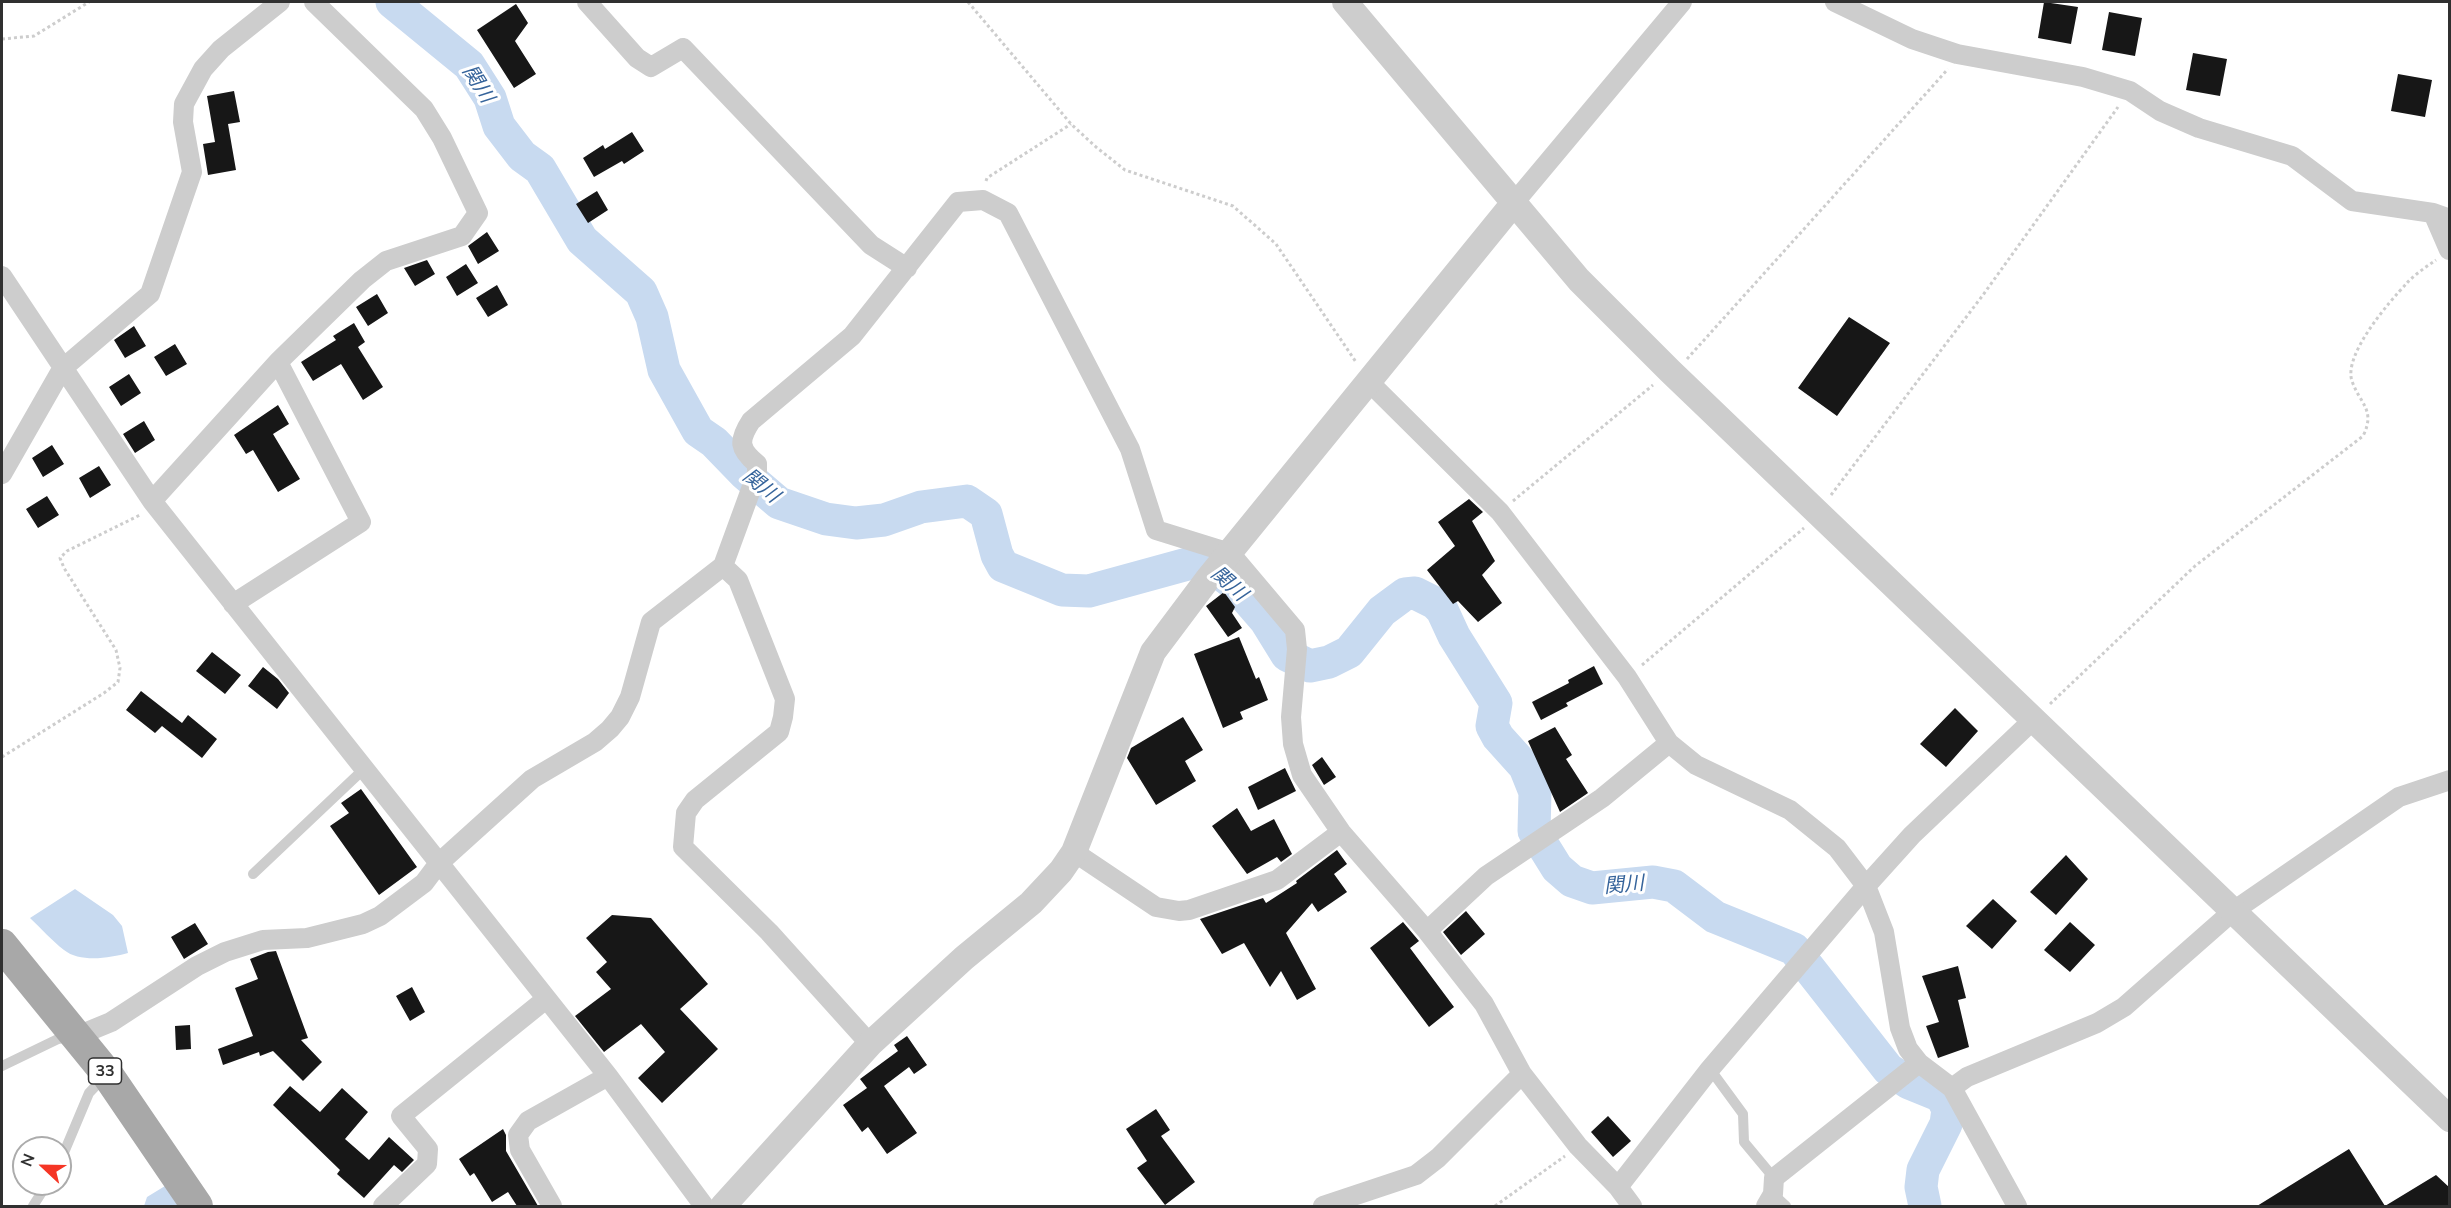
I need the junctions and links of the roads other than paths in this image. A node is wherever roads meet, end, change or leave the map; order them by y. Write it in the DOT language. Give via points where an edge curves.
graph roads {
  1 [pos="280,2"];
  2 [pos="314,2"];
  3 [pos="587,2"];
  4 [pos="1345,2"];
  5 [pos="1682,2"];
  6 [pos="1835,2"];
  7 [pos="1513,204"];
  8 [pos="2441,216"];
  9 [pos="2449,250"];
  10 [pos="907,268"];
  11 [pos="2,276"];
  12 [pos="278,362"];
  13 [pos="62,369"];
  14 [pos="1368,381"];
  15 [pos="2,474"];
  16 [pos="152,501"];
  17 [pos="1220,565"];
  18 [pos="723,566"];
  19 [pos="233,604"];
  20 [pos="2033,720"];
  21 [pos="1669,743"];
  22 [pos="365,768"];
  23 [pos="2450,780"];
  24 [pos="1341,832"];
  25 [pos="1074,852"];
  26 [pos="439,864"];
  27 [pos="253,874"];
  28 [pos="1866,886"];
  29 [pos="2232,912"];
  30 [pos="1427,931"];
  31 [pos="2,945"];
  32 [pos="546,999"];
  33 [pos="77,1035"];
  34 [pos="870,1044"];
  35 [pos="2,1066"];
  36 [pos="1710,1069"];
  37 [pos="107,1074"];
  38 [pos="1522,1074"];
  39 [pos="1905,1074"];
  40 [pos="608,1076"];
  41 [pos="1952,1088"];
  42 [pos="2450,1119"];
  43 [pos="71,1136"];
  44 [pos="1618,1187"];
  45 [pos="1775,1196"];
  46 [pos="197,1206"];
  47 [pos="383,1206"];
  48 [pos="552,1206"];
  49 [pos="704,1206"];
  50 [pos="723,1206"];
  51 [pos="1323,1206"];
  52 [pos="1632,1206"];
  53 [pos="2018,1206"];
  1 -- 13 [label="street" via="221,49 203,69 184,104 183,122 192,172 150,294"];
  2 -- 12 [label="street" via="424,109 478,213 462,236 386,261"];
  3 -- 10 [label="street" via="637,58 651,67 683,48 871,245"];
  4 -- 7 [label="street"];
  5 -- 7 [label="street"];
  6 -- 8 [label="street" via="1912,39 1957,54 2082,76 2130,91 2160,111 2199,128 2292,156 2352,201"];
  7 -- 14 [label="street"];
  7 -- 20 [label="street" via="1579,280 1670,371"];
  8 -- 9 [label="street"];
  10 -- 17 [label="street" via="958,202 983,200 1008,213 1130,449 1156,530"];
  10 -- 18 [label="street" via="852,336 751,421 743,433 742,446 757,464 757,473"];
  11 -- 13 [label="street"];
  12 -- 16 [label="street"];
  12 -- 19 [label="street" via="361,522"];
  13 -- 15 [label="street"];
  13 -- 16 [label="street"];
  14 -- 17 [label="street"];
  14 -- 21 [label="street" via="1500,512 1627,677"];
  16 -- 19 [label="street"];
  17 -- 24 [label="street" via="1295,630 1293,744 1302,775"];
  17 -- 25 [label="street" via="1153,652"];
  18 -- 26 [label="street" via="651,622 630,697 610,729 532,779"];
  18 -- 34 [label="street" via="738,580 785,699 778,732 695,800 686,813 683,847 769,932"];
  19 -- 22 [label="street"];
  20 -- 28 [label="street" via="1912,835"];
  20 -- 29 [label="street"];
  21 -- 28 [label="street" via="1696,765 1790,810 1837,848"];
  21 -- 30 [label="street" via="1602,798 1486,876"];
  22 -- 26 [label="street"];
  22 -- 27 [label="lane"];
  23 -- 29 [label="street" via="2399,797"];
  24 -- 25 [label="street" via="1277,880 1179,911 1156,907"];
  24 -- 30 [label="street"];
  25 -- 34 [label="street" via="1031,903"];
  26 -- 32 [label="street"];
  26 -- 33 [label="street" via="424,883 380,916 307,939 263,940 225,952 111,1022"];
  28 -- 36 [label="street"];
  28 -- 39 [label="street" via="1884,932 1900,1028 1908,1049"];
  29 -- 41 [label="street" via="2124,1008 1967,1077"];
  29 -- 42 [label="street"];
  30 -- 38 [label="street" via="1484,1004"];
  31 -- 33 [label="main road, 33"];
  32 -- 40 [label="street"];
  32 -- 47 [label="street" via="401,1116 428,1149 427,1164"];
  33 -- 35 [label="lane" via="57,1040"];
  33 -- 37 [label="main road, 33"];
  34 -- 50 [label="street"];
  36 -- 44 [label="street"];
  36 -- 45 [label="lane" via="1743,1114 1744,1142"];
  37 -- 43 [label="lane" via="89,1093"];
  37 -- 46 [label="main road, 33"];
  38 -- 44 [label="street" via="1578,1146"];
  38 -- 51 [label="street" via="1416,1175"];
  39 -- 41 [label="street"];
  39 -- 45 [label="street"];
  40 -- 48 [label="street" via="528,1121 518,1135 520,1150"];
  40 -- 49 [label="street"];
  41 -- 53 [label="street"];
  44 -- 52 [label="street"];
}
